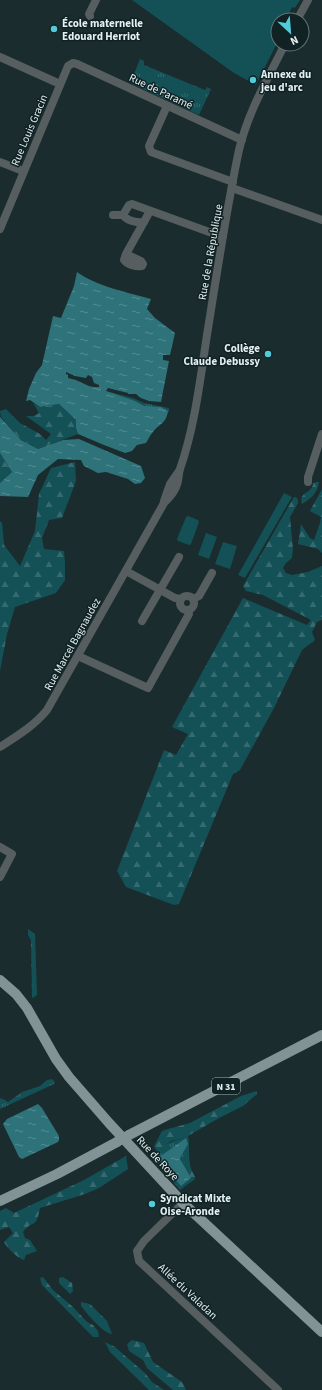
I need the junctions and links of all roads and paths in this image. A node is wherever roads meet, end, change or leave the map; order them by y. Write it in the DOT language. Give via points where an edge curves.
graph roads {
  1 [pos="96,0"];
  2 [pos="308,0"];
  3 [pos="302,12"];
  4 [pos="90,16"];
  5 [pos="281,52"];
  6 [pos="0,57"];
  7 [pos="71,64"];
  8 [pos="60,84"];
  9 [pos="167,106"];
  10 [pos="242,140"];
  11 [pos="0,162"];
  12 [pos="23,171"];
  13 [pos="233,185"];
  14 [pos="150,211"];
  15 [pos="113,214"];
  16 [pos="123,215"];
  17 [pos="322,220"];
  18 [pos="144,222"];
  19 [pos="1,224"];
  20 [pos="223,238"];
  21 [pos="126,254"];
  22 [pos="322,434"];
  23 [pos="308,482"];
  24 [pos="146,535"];
  25 [pos="179,557"];
  26 [pos="126,570"];
  27 [pos="212,573"];
  28 [pos="160,590"];
  29 [pos="181,599"];
  30 [pos="193,599"];
  31 [pos="188,610"];
  32 [pos="142,621"];
  33 [pos="78,656"];
  34 [pos="0,747"];
  35 [pos="0,847"];
  36 [pos="0,877"];
  37 [pos="0,980"];
  38 [pos="322,1035"];
  39 [pos="0,1201"];
  40 [pos="183,1203"];
  41 [pos="322,1332"];
  42 [pos="278,1390"];
  1 -- 4 [label="street"];
  2 -- 3 [label="street"];
  5 -- 10 [label="street, Rue de la République" via="262,88"];
  6 -- 8 [label="street"];
  7 -- 8 [label="street, Rue Louis Gracin"];
  7 -- 9 [label="street, Rue de Paramé" via="77,64"];
  8 -- 12 [label="street, Rue Louis Gracin"];
  9 -- 10 [label="street, Rue de Paramé"];
  9 -- 13 [label="street" via="149,146 151,152"];
  10 -- 13 [label="street, Rue de la République"];
  11 -- 12 [label="street"];
  12 -- 19 [label="street, Rue Louis Gracin"];
  13 -- 17 [label="street"];
  13 -- 20 [label="street, Rue de la République"];
  14 -- 16 [label="street" via="132,204"];
  14 -- 18 [label="street"];
  14 -- 20 [label="street"];
  15 -- 16 [label="street"];
  16 -- 18 [label="street" via="138,223"];
  18 -- 21 [label="street"];
  20 -- 24 [label="street, Rue de la République" via="190,438 175,490 164,503"];
  22 -- 23 [label="street"];
  24 -- 26 [label="street, Rue Marcel Bagnaudez"];
  25 -- 28 [label="street"];
  26 -- 28 [label="street"];
  26 -- 33 [label="street, Rue Marcel Bagnaudez"];
  27 -- 30 [label="street" via="199,596"];
  28 -- 29 [label="street"];
  28 -- 32 [label="street"];
  29 -- 30 [label="street" via="187,596"];
  29 -- 31 [label="street" via="181,606"];
  30 -- 31 [label="street" via="193,606"];
  31 -- 33 [label="street" via="189,614 148,688"];
  33 -- 34 [label="street, Rue Marcel Bagnaudez" via="40,719"];
  35 -- 36 [label="street" via="12,854"];
  37 -- 40 [label="main road, Rue de Roye" via="27,1008 53,1055 69,1077"];
  38 -- 39 [label="main road, N 31, bridge" via="57,1174"];
  40 -- 41 [label="main road, Rue de Roye"];
  40 -- 42 [label="street, Allée du Valadan" via="144,1241 137,1251 139,1261"];
}
